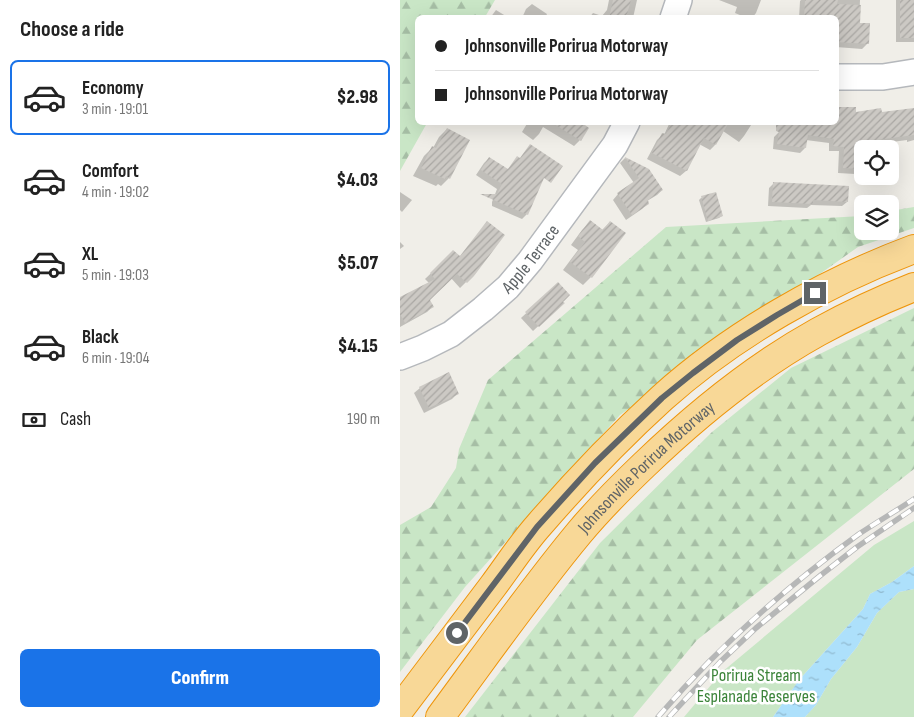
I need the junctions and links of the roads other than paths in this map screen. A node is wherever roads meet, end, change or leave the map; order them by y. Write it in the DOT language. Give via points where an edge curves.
graph roads {
  1 [pos="914,72"];
  2 [pos="839,77"];
  3 [pos="625,125"];
  4 [pos="914,249"];
  5 [pos="914,287"];
  6 [pos="400,357"];
  7 [pos="400,709"];
  8 [pos="440,717"];
  1 -- 2 [label="street" via="883,77"];
  3 -- 6 [label="street, Apple Terrace" via="615,145 508,287 451,334"];
  4 -- 7 [label="highway, Johnsonville Porirua Motorway" via="815,293 777,315 737,340 662,398 595,463 537,527"];
  5 -- 8 [label="highway, Johnsonville Porirua Motorway" via="852,314 786,351 677,433 579,532"];
}
